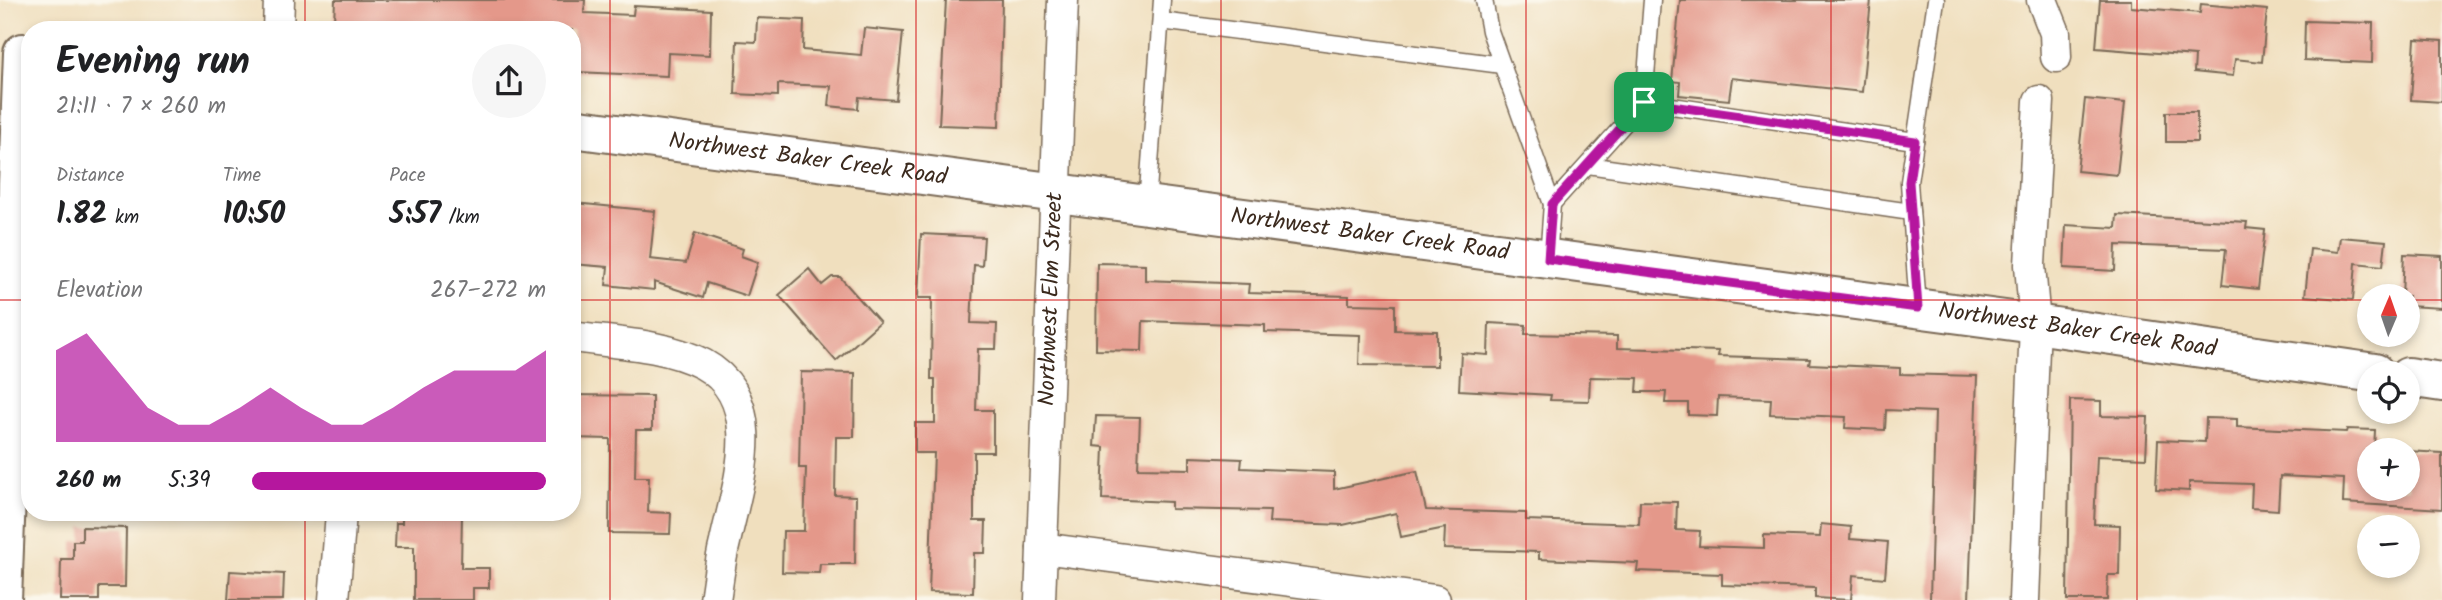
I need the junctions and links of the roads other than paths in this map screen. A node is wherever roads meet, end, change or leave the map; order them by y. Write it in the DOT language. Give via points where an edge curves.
graph roads {
  1 [pos="279,0"];
  2 [pos="1063,0"];
  3 [pos="1162,0"];
  4 [pos="1484,0"];
  5 [pos="1653,0"];
  6 [pos="1936,0"];
  7 [pos="2042,0"];
  8 [pos="1161,20"];
  9 [pos="278,21"];
  10 [pos="18,52"];
  11 [pos="2056,57"];
  12 [pos="1502,65"];
  13 [pos="2039,101"];
  14 [pos="1644,102"];
  15 [pos="581,129"];
  16 [pos="1915,141"];
  17 [pos="1587,165"];
  18 [pos="1055,193"];
  19 [pos="1552,204"];
  20 [pos="1147,205"];
  21 [pos="1911,212"];
  22 [pos="1548,259"];
  23 [pos="1918,308"];
  24 [pos="2035,324"];
  25 [pos="581,338"];
  26 [pos="2357,370"];
  27 [pos="2420,379"];
  28 [pos="2442,382"];
  29 [pos="340,521"];
  30 [pos="1042,548"];
  31 [pos="2,600"];
  32 [pos="334,600"];
  33 [pos="715,600"];
  34 [pos="1040,600"];
  35 [pos="1435,600"];
  36 [pos="2024,600"];
  1 -- 9 [label="street"];
  2 -- 18 [label="street, Northwest Elm Street"];
  3 -- 8 [label="lane"];
  4 -- 12 [label="lane"];
  5 -- 14 [label="lane"];
  6 -- 16 [label="lane"];
  7 -- 11 [label="street" via="2055,33"];
  8 -- 12 [label="lane"];
  8 -- 20 [label="lane"];
  10 -- 31 [label="main road"];
  12 -- 19 [label="lane"];
  13 -- 24 [label="street" via="2030,265"];
  14 -- 16 [label="lane"];
  14 -- 17 [label="lane"];
  15 -- 18 [label="main road, Northwest Baker Creek Road"];
  16 -- 21 [label="lane" via="1909,182"];
  17 -- 19 [label="lane"];
  17 -- 21 [label="lane"];
  18 -- 20 [label="main road, Northwest Baker Creek Road"];
  18 -- 30 [label="street, Northwest Elm Street"];
  19 -- 22 [label="lane"];
  20 -- 22 [label="main road, Northwest Baker Creek Road"];
  21 -- 23 [label="lane"];
  22 -- 23 [label="main road, Northwest Baker Creek Road"];
  23 -- 24 [label="main road, Northwest Baker Creek Road"];
  24 -- 26 [label="main road, Northwest Baker Creek Road"];
  24 -- 36 [label="street"];
  25 -- 33 [label="street" via="651,348 705,365 737,400 744,454"];
  27 -- 28 [label="main road"];
  29 -- 32 [label="street"];
  30 -- 34 [label="street, Northwest Elm Street"];
  30 -- 35 [label="street"];
}
